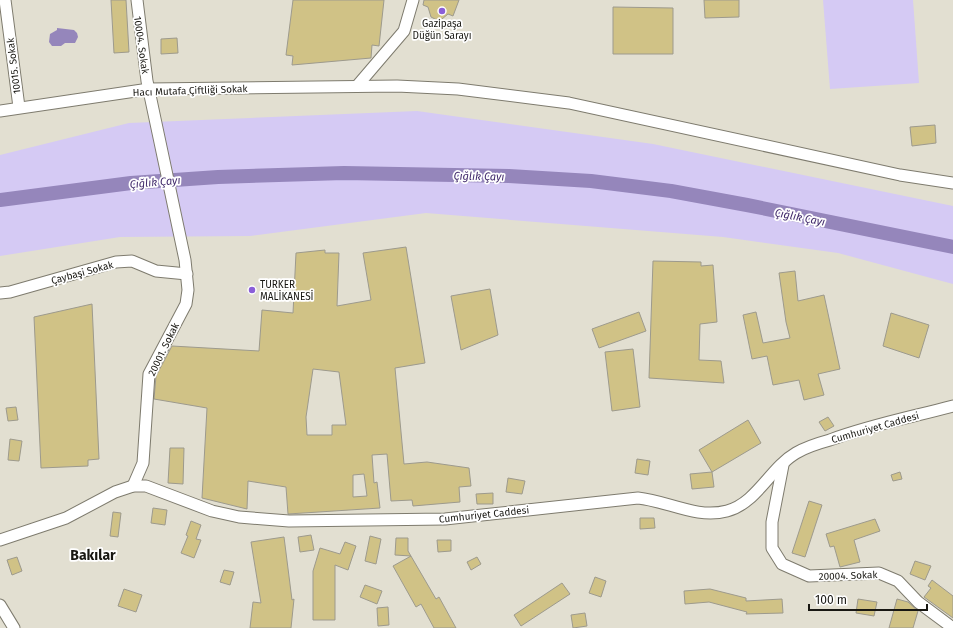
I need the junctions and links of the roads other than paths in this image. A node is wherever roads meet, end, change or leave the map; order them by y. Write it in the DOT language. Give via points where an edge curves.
graph roads {
  1 [pos="5,0"];
  2 [pos="137,0"];
  3 [pos="413,0"];
  4 [pos="357,86"];
  5 [pos="149,90"];
  6 [pos="19,108"];
  7 [pos="0,111"];
  8 [pos="953,183"];
  9 [pos="186,260"];
  10 [pos="187,274"];
  11 [pos="0,293"];
  12 [pos="953,406"];
  13 [pos="783,465"];
  14 [pos="133,486"];
  15 [pos="0,540"];
  16 [pos="0,605"];
  17 [pos="14,628"];
  18 [pos="953,628"];
  1 -- 6 [label="street, 10015. Sokak"];
  2 -- 5 [label="street, 10004. Sokak"];
  3 -- 4 [label="street" via="404,31"];
  4 -- 5 [label="street, Hacı Mutafa Çiftliği Sokak"];
  4 -- 8 [label="street, Hacı Mutafa Çiftliği Sokak" via="458,89 568,103 900,175"];
  5 -- 6 [label="street, Hacı Mutafa Çiftliği Sokak"];
  5 -- 9 [label="street, 10004. Sokak"];
  6 -- 7 [label="street, Hacı Mutafa Çiftliği Sokak"];
  9 -- 10 [label="street, 20001. Sokak"];
  10 -- 11 [label="street, Çaybaşi Sokak" via="156,271 132,262 116,262"];
  10 -- 14 [label="street, 20001. Sokak" via="186,304 149,374 143,463"];
  12 -- 13 [label="street, Cumhuriyet Caddesi" via="857,430 796,453"];
  13 -- 14 [label="street, Cumhuriyet Caddesi" via="746,502 728,511 708,514 650,499 620,498 596,503 445,519 289,521 212,511 146,486"];
  13 -- 18 [label="street, 20004. Sokak" via="772,528 772,548 782,564 809,576 879,573 898,581 918,602"];
  14 -- 15 [label="street, Cumhuriyet Caddesi" via="115,492 66,518"];
  16 -- 17 [label="street"];
}
